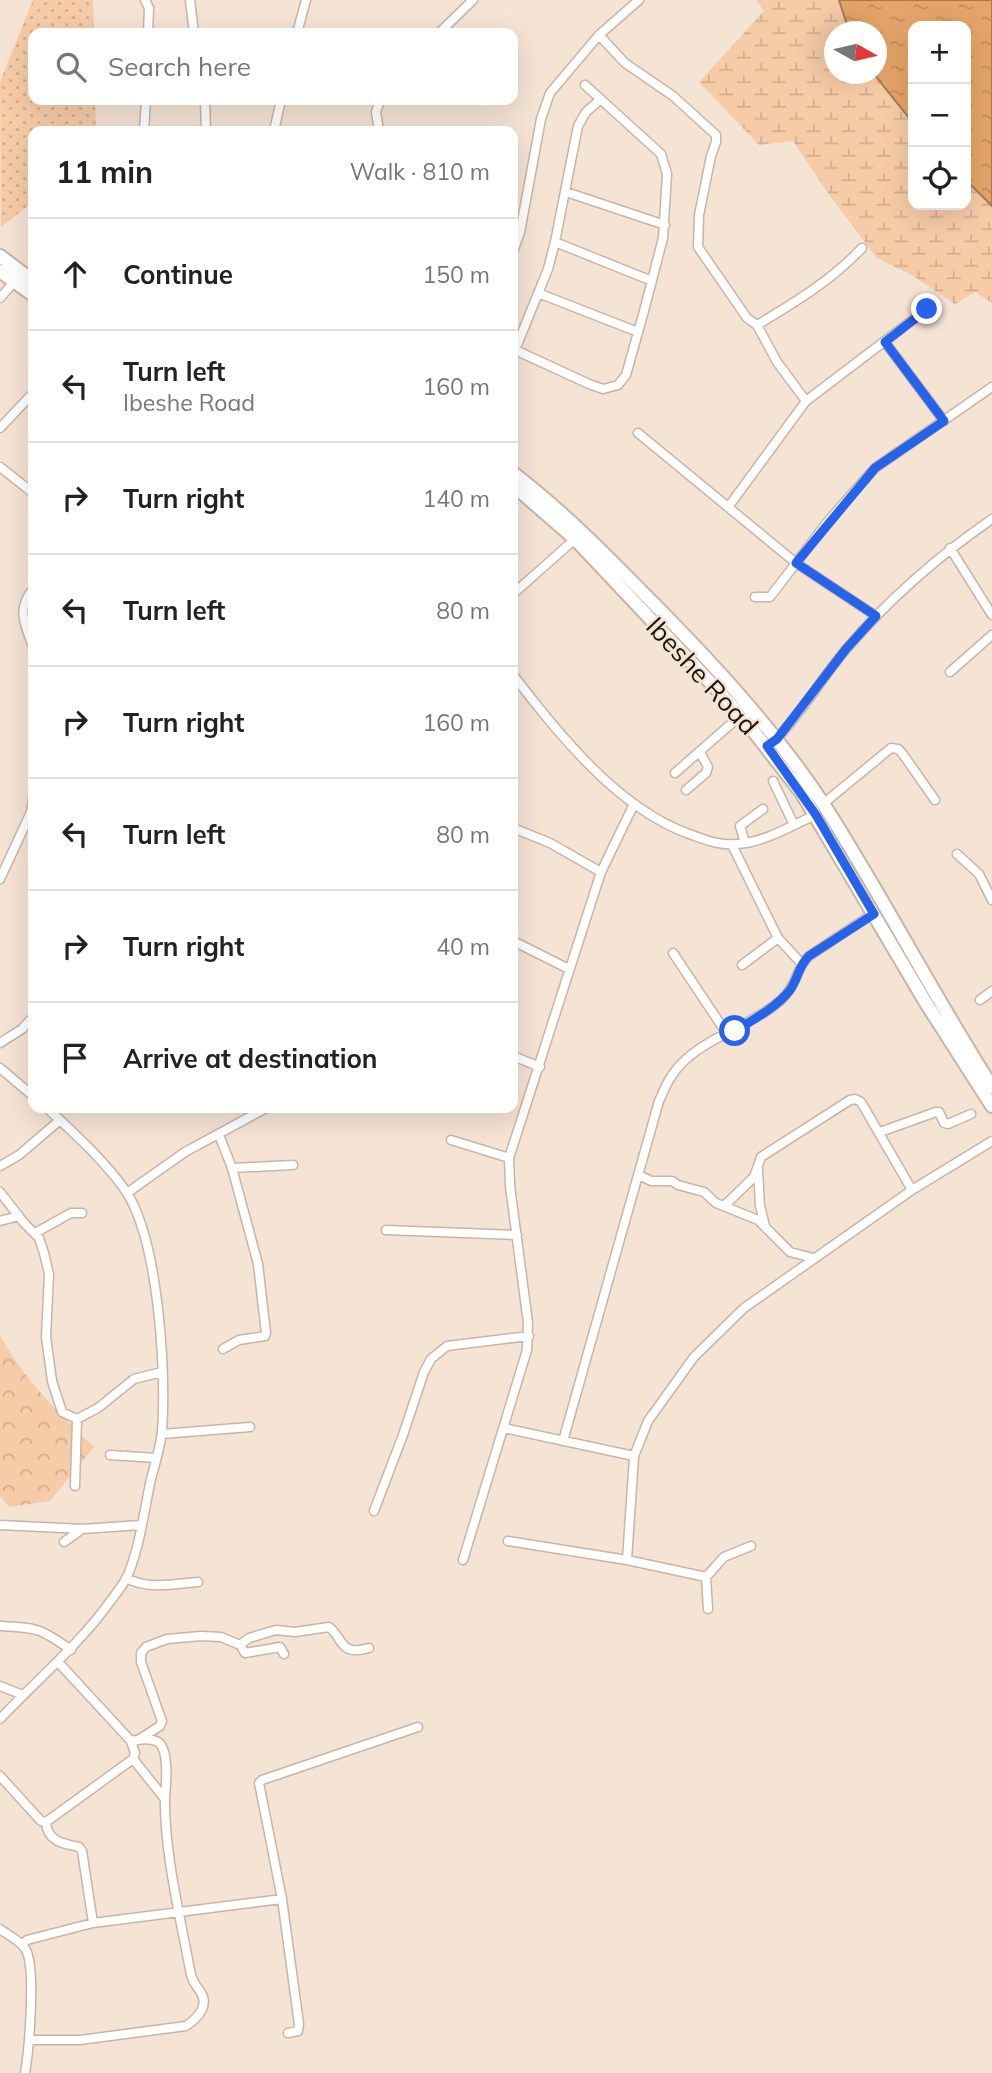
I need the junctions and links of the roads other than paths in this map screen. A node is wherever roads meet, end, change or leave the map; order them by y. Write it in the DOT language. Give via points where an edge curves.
graph roads {
  1 [pos="145,0"];
  2 [pos="190,0"];
  3 [pos="306,0"];
  4 [pos="472,0"];
  5 [pos="639,0"];
  6 [pos="148,28"];
  7 [pos="193,28"];
  8 [pos="298,28"];
  9 [pos="444,28"];
  10 [pos="599,35"];
  11 [pos="585,85"];
  12 [pos="601,99"];
  13 [pos="146,105"];
  14 [pos="205,105"];
  15 [pos="280,105"];
  16 [pos="378,105"];
  17 [pos="145,126"];
  18 [pos="206,126"];
  19 [pos="275,126"];
  20 [pos="378,126"];
  21 [pos="566,192"];
  22 [pos="518,222"];
  23 [pos="666,225"];
  24 [pos="555,242"];
  25 [pos="862,248"];
  26 [pos="0,256"];
  27 [pos="0,271"];
  28 [pos="28,277"];
  29 [pos="652,281"];
  30 [pos="14,282"];
  31 [pos="28,292"];
  32 [pos="538,293"];
  33 [pos="0,298"];
  34 [pos="927,309"];
  35 [pos="757,326"];
  36 [pos="638,332"];
  37 [pos="518,340"];
  38 [pos="885,342"];
  39 [pos="518,352"];
  40 [pos="992,387"];
  41 [pos="28,398"];
  42 [pos="806,401"];
  43 [pos="944,421"];
  44 [pos="0,428"];
  45 [pos="638,433"];
  46 [pos="0,467"];
  47 [pos="518,477"];
  48 [pos="28,489"];
  49 [pos="518,489"];
  50 [pos="729,506"];
  51 [pos="992,519"];
  52 [pos="575,539"];
  53 [pos="950,548"];
  54 [pos="796,563"];
  55 [pos="518,590"];
  56 [pos="755,597"];
  57 [pos="28,598"];
  58 [pos="992,615"];
  59 [pos="876,616"];
  60 [pos="28,633"];
  61 [pos="992,635"];
  62 [pos="950,672"];
  63 [pos="518,681"];
  64 [pos="741,715"];
  65 [pos="772,742"];
  66 [pos="699,752"];
  67 [pos="676,773"];
  68 [pos="773,780"];
  69 [pos="686,790"];
  70 [pos="935,800"];
  71 [pos="634,804"];
  72 [pos="763,809"];
  73 [pos="819,809"];
  74 [pos="28,820"];
  75 [pos="794,825"];
  76 [pos="518,830"];
  77 [pos="745,844"];
  78 [pos="732,845"];
  79 [pos="957,854"];
  80 [pos="601,872"];
  81 [pos="0,879"];
  82 [pos="992,900"];
  83 [pos="874,914"];
  84 [pos="778,938"];
  85 [pos="518,944"];
  86 [pos="673,953"];
  87 [pos="801,963"];
  88 [pos="742,965"];
  89 [pos="569,969"];
  90 [pos="992,991"];
  91 [pos="979,1000"];
  92 [pos="28,1022"];
  93 [pos="727,1034"];
  94 [pos="0,1044"];
  95 [pos="518,1058"];
  96 [pos="540,1067"];
  97 [pos="0,1068"];
  98 [pos="992,1087"];
  99 [pos="28,1088"];
  100 [pos="992,1107"];
  101 [pos="52,1113"];
  102 [pos="257,1113"];
  103 [pos="971,1114"];
  104 [pos="60,1120"];
  105 [pos="880,1132"];
  106 [pos="219,1135"];
  107 [pos="451,1140"];
  108 [pos="992,1141"];
  109 [pos="509,1158"];
  110 [pos="293,1165"];
  111 [pos="0,1166"];
  112 [pos="757,1167"];
  113 [pos="232,1168"];
  114 [pos="639,1175"];
  115 [pos="912,1189"];
  116 [pos="0,1192"];
  117 [pos="127,1193"];
  118 [pos="724,1206"];
  119 [pos="82,1213"];
  120 [pos="19,1216"];
  121 [pos="0,1221"];
  122 [pos="765,1226"];
  123 [pos="386,1230"];
  124 [pos="34,1233"];
  125 [pos="517,1235"];
  126 [pos="813,1258"];
  127 [pos="529,1336"];
  128 [pos="223,1349"];
  129 [pos="162,1372"];
  130 [pos="77,1419"];
  131 [pos="250,1427"];
  132 [pos="504,1428"];
  133 [pos="162,1434"];
  134 [pos="563,1441"];
  135 [pos="110,1455"];
  136 [pos="634,1456"];
  137 [pos="156,1458"];
  138 [pos="75,1486"];
  139 [pos="374,1511"];
  140 [pos="0,1525"];
  141 [pos="141,1525"];
  142 [pos="82,1529"];
  143 [pos="508,1541"];
  144 [pos="64,1542"];
  145 [pos="751,1546"];
  146 [pos="463,1560"];
  147 [pos="627,1560"];
  148 [pos="706,1577"];
  149 [pos="126,1578"];
  150 [pos="198,1582"];
  151 [pos="708,1609"];
  152 [pos="0,1626"];
  153 [pos="240,1645"];
  154 [pos="369,1648"];
  155 [pos="71,1650"];
  156 [pos="284,1654"];
  157 [pos="58,1662"];
  158 [pos="0,1686"];
  159 [pos="23,1695"];
  160 [pos="0,1719"];
  161 [pos="418,1727"];
  162 [pos="134,1741"];
  163 [pos="133,1759"];
  164 [pos="0,1776"];
  165 [pos="165,1799"];
  166 [pos="46,1822"];
  167 [pos="282,1899"];
  168 [pos="180,1912"];
  169 [pos="93,1923"];
  170 [pos="0,1929"];
  171 [pos="22,1945"];
  172 [pos="288,2033"];
  173 [pos="30,2040"];
  174 [pos="26,2073"];
  1 -- 6 [label="street"];
  2 -- 7 [label="street"];
  3 -- 8 [label="street"];
  4 -- 9 [label="street"];
  5 -- 10 [label="street"];
  10 -- 22 [label="street" via="550,93"];
  10 -- 35 [label="street" via="625,63 673,96 716,135 699,215 698,247"];
  11 -- 12 [label="street"];
  12 -- 21 [label="street" via="578,126"];
  12 -- 23 [label="street" via="661,154 667,174"];
  13 -- 17 [label="street"];
  14 -- 18 [label="street"];
  15 -- 19 [label="street"];
  16 -- 20 [label="street"];
  21 -- 23 [label="street"];
  21 -- 24 [label="street"];
  23 -- 29 [label="street"];
  24 -- 29 [label="street"];
  24 -- 32 [label="street"];
  25 -- 35 [label="street" via="815,289"];
  26 -- 28 [label="main road"];
  27 -- 30 [label="main road"];
  29 -- 36 [label="street"];
  30 -- 31 [label="main road"];
  30 -- 33 [label="street"];
  32 -- 36 [label="street"];
  32 -- 37 [label="street"];
  34 -- 38 [label="street"];
  35 -- 42 [label="street"];
  36 -- 39 [label="street" via="626,375 618,385 603,389"];
  38 -- 42 [label="street"];
  38 -- 43 [label="street"];
  40 -- 43 [label="street"];
  41 -- 44 [label="street"];
  42 -- 50 [label="street"];
  43 -- 54 [label="street" via="875,468"];
  45 -- 50 [label="street"];
  46 -- 48 [label="street"];
  47 -- 65 [label="main road, Ibeshe Road" via="608,556 695,645 750,706"];
  49 -- 52 [label="main road, Ibeshe Road"];
  50 -- 54 [label="street"];
  51 -- 53 [label="street"];
  52 -- 55 [label="street"];
  52 -- 64 [label="main road, Ibeshe Road"];
  53 -- 58 [label="street"];
  53 -- 59 [label="street"];
  54 -- 56 [label="street" via="769,597"];
  54 -- 59 [label="street"];
  57 -- 60 [label="street" via="23,607"];
  59 -- 65 [label="street"];
  61 -- 62 [label="street"];
  63 -- 71 [label="street" via="570,743"];
  64 -- 65 [label="main road, Ibeshe Road"];
  64 -- 66 [label="street"];
  65 -- 73 [label="main road, Ibeshe Road"];
  66 -- 67 [label="street"];
  66 -- 69 [label="street" via="708,767 706,773"];
  68 -- 75 [label="street"];
  70 -- 73 [label="street" via="902,753 891,748"];
  71 -- 78 [label="street" via="667,826"];
  71 -- 80 [label="street"];
  72 -- 77 [label="street" via="740,826"];
  73 -- 75 [label="street"];
  73 -- 83 [label="main road, Ibeshe Road"];
  73 -- 98 [label="main road, Ibeshe Road"];
  74 -- 81 [label="street"];
  75 -- 77 [label="street"];
  76 -- 80 [label="street"];
  77 -- 78 [label="street"];
  78 -- 84 [label="street"];
  79 -- 82 [label="street" via="979,874"];
  80 -- 89 [label="street"];
  83 -- 87 [label="street"];
  83 -- 100 [label="main road, Ibeshe Road"];
  84 -- 87 [label="street"];
  84 -- 88 [label="street"];
  85 -- 89 [label="street"];
  86 -- 93 [label="street"];
  87 -- 93 [label="street" via="799,976 782,999"];
  89 -- 96 [label="street"];
  90 -- 91 [label="street"];
  92 -- 94 [label="street"];
  93 -- 114 [label="street" via="686,1059 671,1076 659,1101"];
  95 -- 96 [label="street"];
  96 -- 109 [label="street"];
  97 -- 99 [label="street"];
  101 -- 104 [label="street"];
  102 -- 106 [label="street"];
  103 -- 105 [label="street" via="948,1124 936,1112"];
  104 -- 111 [label="street"];
  104 -- 117 [label="street"];
  105 -- 112 [label="street" via="861,1102 850,1100 761,1157"];
  105 -- 115 [label="street"];
  106 -- 113 [label="street"];
  106 -- 117 [label="street"];
  107 -- 109 [label="street"];
  108 -- 115 [label="street"];
  109 -- 125 [label="street"];
  110 -- 113 [label="street"];
  112 -- 118 [label="street" via="754,1177"];
  112 -- 122 [label="street"];
  113 -- 128 [label="street" via="258,1264 266,1333"];
  114 -- 118 [label="street" via="704,1192"];
  114 -- 134 [label="street"];
  115 -- 126 [label="street"];
  116 -- 120 [label="street"];
  117 -- 129 [label="street" via="152,1266"];
  118 -- 122 [label="street"];
  119 -- 124 [label="street" via="71,1213"];
  120 -- 121 [label="street"];
  120 -- 124 [label="street"];
  122 -- 126 [label="street" via="790,1252"];
  123 -- 125 [label="street"];
  124 -- 130 [label="street" via="48,1275 46,1337 52,1381 62,1412"];
  125 -- 127 [label="street"];
  126 -- 136 [label="street" via="744,1308 694,1357 649,1421"];
  127 -- 132 [label="street"];
  127 -- 139 [label="street" via="447,1346 431,1359"];
  129 -- 130 [label="street" via="134,1379"];
  129 -- 133 [label="street"];
  130 -- 138 [label="street"];
  131 -- 133 [label="street"];
  132 -- 134 [label="street"];
  132 -- 146 [label="street"];
  133 -- 137 [label="street"];
  134 -- 136 [label="street"];
  135 -- 137 [label="street"];
  136 -- 147 [label="street"];
  137 -- 141 [label="street"];
  140 -- 142 [label="street"];
  141 -- 142 [label="street"];
  141 -- 149 [label="street"];
  142 -- 144 [label="street"];
  143 -- 147 [label="street"];
  145 -- 148 [label="street" via="724,1557"];
  147 -- 148 [label="street"];
  148 -- 151 [label="street"];
  149 -- 150 [label="street" via="146,1585"];
  149 -- 155 [label="street"];
  152 -- 155 [label="street" via="36,1628"];
  153 -- 154 [label="street" via="276,1630 329,1626 346,1647"];
  153 -- 156 [label="street" via="245,1653 280,1647"];
  153 -- 162 [label="street" via="221,1637 201,1636 167,1639 146,1647 142,1662 162,1721"];
  155 -- 157 [label="street"];
  157 -- 159 [label="street"];
  157 -- 162 [label="street"];
  158 -- 159 [label="street"];
  159 -- 160 [label="street"];
  161 -- 167 [label="street" via="259,1783"];
  162 -- 163 [label="street"];
  162 -- 165 [label="street" via="160,1743"];
  163 -- 165 [label="street"];
  163 -- 166 [label="street"];
  164 -- 166 [label="street"];
  165 -- 168 [label="street"];
  166 -- 169 [label="street" via="46,1829 59,1843 82,1851"];
  167 -- 168 [label="street"];
  167 -- 172 [label="street" via="299,2024 298,2031"];
  168 -- 169 [label="street"];
  168 -- 173 [label="street" via="193,1984 204,1998 200,2016 186,2026 120,2036"];
  169 -- 171 [label="street"];
  170 -- 171 [label="street"];
  171 -- 173 [label="street" via="29,1961"];
  173 -- 174 [label="street"];
}
